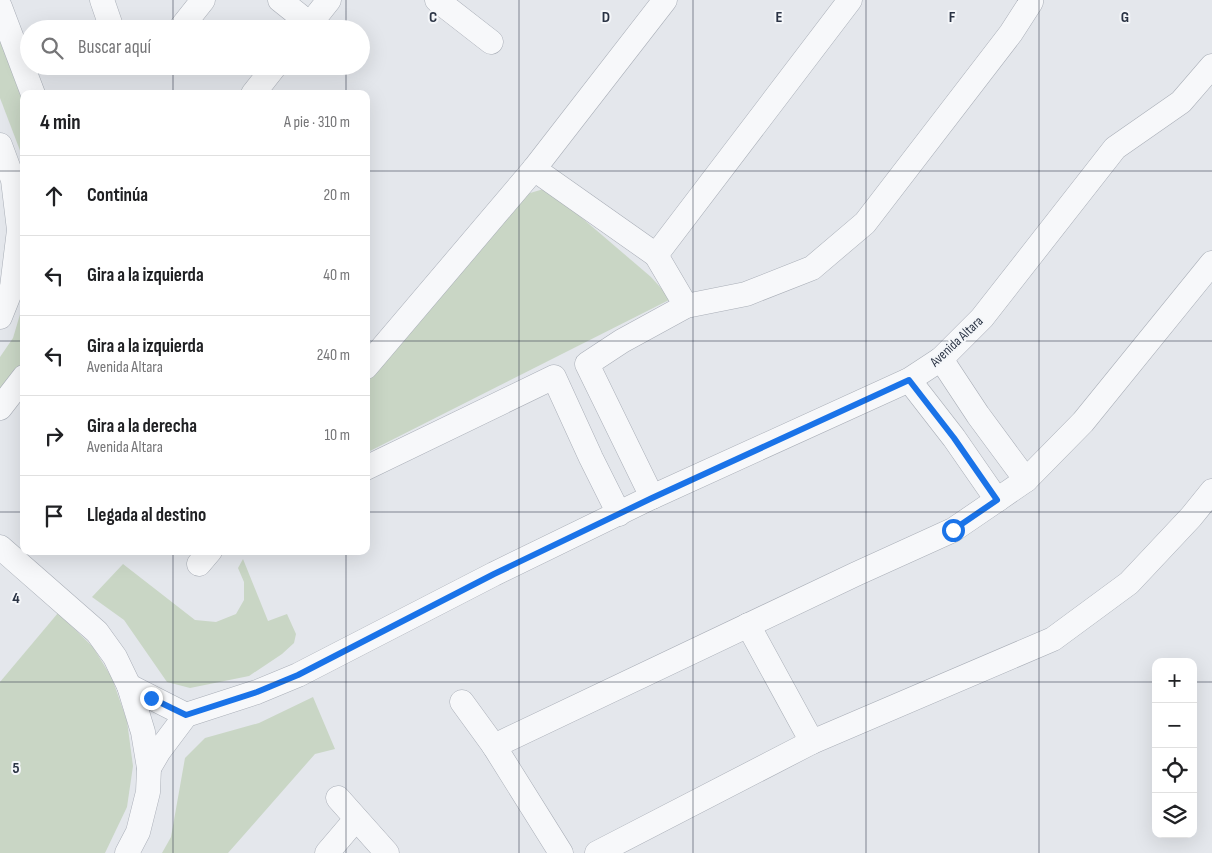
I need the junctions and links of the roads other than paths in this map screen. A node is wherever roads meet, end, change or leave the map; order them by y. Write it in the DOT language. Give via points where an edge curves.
graph roads {
  1 [pos="102,0"];
  2 [pos="203,0"];
  3 [pos="280,0"];
  4 [pos="329,0"];
  5 [pos="437,0"];
  6 [pos="665,0"];
  7 [pos="850,0"];
  8 [pos="1030,0"];
  9 [pos="0,7"];
  10 [pos="109,20"];
  11 [pos="187,20"];
  12 [pos="302,20"];
  13 [pos="313,20"];
  14 [pos="491,42"];
  15 [pos="20,60"];
  16 [pos="1212,66"];
  17 [pos="26,75"];
  18 [pos="268,75"];
  19 [pos="31,90"];
  20 [pos="256,90"];
  21 [pos="0,145"];
  22 [pos="534,169"];
  23 [pos="656,255"];
  24 [pos="1212,264"];
  25 [pos="686,306"];
  26 [pos="0,317"];
  27 [pos="941,359"];
  28 [pos="370,362"];
  29 [pos="909,380"];
  30 [pos="20,382"];
  31 [pos="0,408"];
  32 [pos="978,415"];
  33 [pos="954,438"];
  34 [pos="624,440"];
  35 [pos="591,458"];
  36 [pos="370,466"];
  37 [pos="1026,480"];
  38 [pos="1212,490"];
  39 [pos="652,498"];
  40 [pos="997,500"];
  41 [pos="619,514"];
  42 [pos="0,548"];
  43 [pos="748,625"];
  44 [pos="129,686"];
  45 [pos="462,702"];
  46 [pos="186,715"];
  47 [pos="812,742"];
  48 [pos="494,746"];
  49 [pos="149,768"];
  50 [pos="338,798"];
  51 [pos="356,819"];
  52 [pos="127,853"];
  53 [pos="326,853"];
  54 [pos="387,853"];
  55 [pos="561,853"];
  56 [pos="597,853"];
  1 -- 10 [label="street"];
  2 -- 11 [label="street"];
  3 -- 12 [label="street"];
  4 -- 13 [label="street"];
  5 -- 14 [label="street"];
  6 -- 22 [label="street"];
  7 -- 23 [label="street"];
  8 -- 25 [label="street" via="1010,33 865,223 812,268 746,294"];
  9 -- 15 [label="street"];
  16 -- 27 [label="street, Avenida Altara" via="1181,102 1115,148 982,318"];
  17 -- 19 [label="street"];
  18 -- 20 [label="street"];
  21 -- 26 [label="street" via="13,180 19,230 12,287"];
  22 -- 23 [label="street"];
  22 -- 28 [label="street"];
  23 -- 25 [label="street"];
  24 -- 37 [label="street" via="1083,422"];
  25 -- 34 [label="street" via="586,364"];
  27 -- 29 [label="street, Avenida Altara"];
  27 -- 32 [label="street"];
  29 -- 33 [label="street"];
  29 -- 39 [label="street, Avenida Altara"];
  30 -- 31 [label="street"];
  32 -- 33 [label="street"];
  32 -- 37 [label="street"];
  33 -- 40 [label="street"];
  34 -- 35 [label="street"];
  34 -- 39 [label="street"];
  35 -- 36 [label="street" via="554,378"];
  35 -- 41 [label="street"];
  37 -- 40 [label="street"];
  38 -- 47 [label="street" via="1129,583 1053,639"];
  39 -- 41 [label="street, Avenida Altara"];
  40 -- 43 [label="street" via="953,530"];
  41 -- 46 [label="street, Avenida Altara" via="298,675"];
  42 -- 44 [label="street" via="97,632 115,657"];
  43 -- 47 [label="street"];
  43 -- 48 [label="street"];
  44 -- 46 [label="street"];
  44 -- 49 [label="street" via="143,732"];
  45 -- 48 [label="street"];
  46 -- 49 [label="street"];
  47 -- 56 [label="street"];
  48 -- 55 [label="street"];
  49 -- 52 [label="street" via="148,792 138,832"];
  50 -- 51 [label="street"];
  51 -- 53 [label="street"];
  51 -- 54 [label="street"];
}
